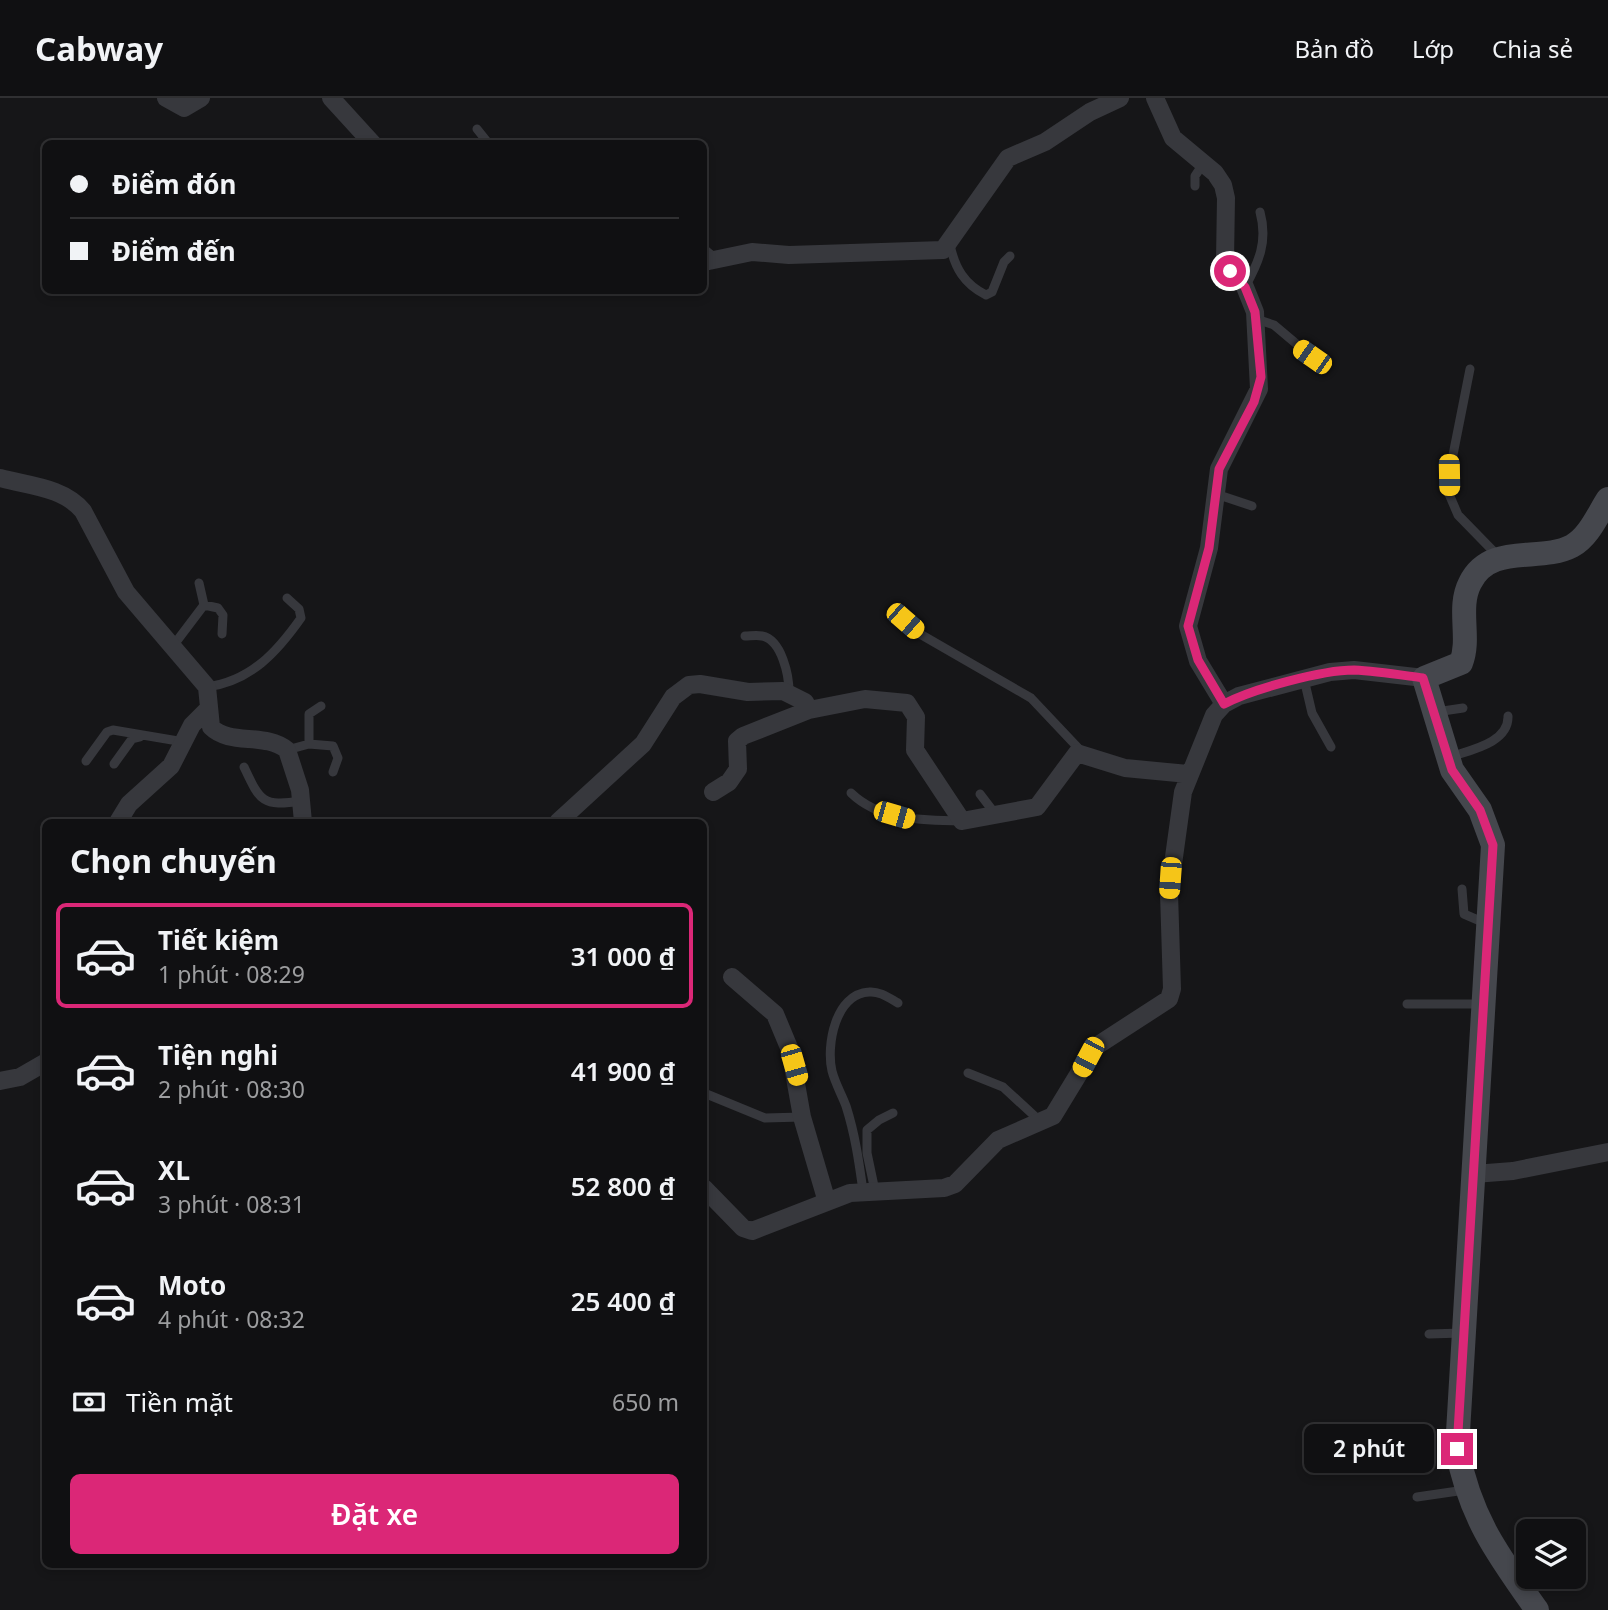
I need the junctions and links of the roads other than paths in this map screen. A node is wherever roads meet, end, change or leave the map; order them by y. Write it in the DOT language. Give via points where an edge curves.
graph roads {
  1 [pos="166,98"];
  2 [pos="201,98"];
  3 [pos="331,98"];
  4 [pos="1119,98"];
  5 [pos="1155,98"];
  6 [pos="477,130"];
  7 [pos="369,140"];
  8 [pos="486,140"];
  9 [pos="1203,164"];
  10 [pos="1195,186"];
  11 [pos="1260,212"];
  12 [pos="950,245"];
  13 [pos="707,256"];
  14 [pos="1010,256"];
  15 [pos="1245,287"];
  16 [pos="1256,319"];
  17 [pos="1312,357"];
  18 [pos="1470,369"];
  19 [pos="0,478"];
  20 [pos="1214,494"];
  21 [pos="1608,499"];
  22 [pos="1252,506"];
  23 [pos="1501,558"];
  24 [pos="199,583"];
  25 [pos="288,598"];
  26 [pos="204,605"];
  27 [pos="895,608"];
  28 [pos="222,634"];
  29 [pos="745,636"];
  30 [pos="173,646"];
  31 [pos="1423,678"];
  32 [pos="1304,679"];
  33 [pos="207,687"];
  34 [pos="789,692"];
  35 [pos="1224,704"];
  36 [pos="321,706"];
  37 [pos="1463,708"];
  38 [pos="208,709"];
  39 [pos="809,710"];
  40 [pos="1434,712"];
  41 [pos="1508,716"];
  42 [pos="145,736"];
  43 [pos="184,742"];
  44 [pos="309,744"];
  45 [pos="1331,747"];
  46 [pos="287,750"];
  47 [pos="1084,753"];
  48 [pos="86,761"];
  49 [pos="114,764"];
  50 [pos="244,767"];
  51 [pos="1452,768"];
  52 [pos="332,772"];
  53 [pos="1188,774"];
  54 [pos="713,792"];
  55 [pos="851,793"];
  56 [pos="980,794"];
  57 [pos="301,801"];
  58 [pos="996,815"];
  59 [pos="120,819"];
  60 [pos="303,819"];
  61 [pos="561,819"];
  62 [pos="962,821"];
  63 [pos="1462,889"];
  64 [pos="1489,924"];
  65 [pos="732,976"];
  66 [pos="898,1003"];
  67 [pos="1406,1004"];
  68 [pos="1484,1004"];
  69 [pos="42,1064"];
  70 [pos="968,1073"];
  71 [pos="0,1081"];
  72 [pos="707,1094"];
  73 [pos="893,1113"];
  74 [pos="803,1117"];
  75 [pos="1041,1122"];
  76 [pos="1608,1152"];
  77 [pos="1474,1174"];
  78 [pos="707,1191"];
  79 [pos="869,1191"];
  80 [pos="827,1202"];
  81 [pos="1464,1333"];
  82 [pos="1429,1334"];
  83 [pos="1465,1490"];
  84 [pos="1417,1497"];
  85 [pos="1537,1610"];
  1 -- 2 [label="street" via="184,108"];
  3 -- 7 [label="street"];
  4 -- 12 [label="street" via="1009,158"];
  5 -- 9 [label="street" via="1173,138"];
  6 -- 8 [label="lane"];
  9 -- 10 [label="lane"];
  9 -- 15 [label="street" via="1223,185 1224,260"];
  11 -- 15 [label="lane" via="1264,247"];
  12 -- 13 [label="street" via="935,252"];
  12 -- 14 [label="lane" via="953,262 967,284 986,295 992,292"];
  15 -- 16 [label="street"];
  16 -- 17 [label="lane" via="1274,325"];
  16 -- 20 [label="street" via="1259,389 1222,461"];
  18 -- 23 [label="lane" via="1449,494 1458,515"];
  19 -- 30 [label="street" via="74,499 126,592"];
  20 -- 22 [label="lane"];
  20 -- 35 [label="street" via="1209,548 1188,626 1198,660"];
  21 -- 23 [label="street" via="1574,545"];
  23 -- 31 [label="street" via="1469,583 1461,663"];
  24 -- 26 [label="lane"];
  25 -- 33 [label="lane" via="301,618 268,659 251,673"];
  26 -- 28 [label="lane" via="218,608 223,615"];
  26 -- 30 [label="lane"];
  27 -- 47 [label="lane" via="920,634 1031,698"];
  29 -- 34 [label="lane" via="770,639 786,668"];
  30 -- 33 [label="street"];
  31 -- 32 [label="street" via="1354,670"];
  31 -- 40 [label="street"];
  32 -- 35 [label="street"];
  32 -- 45 [label="lane" via="1312,713"];
  33 -- 38 [label="street"];
  34 -- 39 [label="street"];
  34 -- 61 [label="street" via="747,692 700,684 680,690 651,735"];
  35 -- 53 [label="street" via="1214,715"];
  36 -- 44 [label="lane" via="309,714"];
  37 -- 40 [label="lane"];
  38 -- 43 [label="street" via="192,725"];
  38 -- 46 [label="street" via="208,720 216,732 264,740"];
  39 -- 54 [label="street" via="748,732 737,741 738,769"];
  39 -- 62 [label="street" via="865,699 907,702 916,717 915,750"];
  40 -- 51 [label="street"];
  41 -- 51 [label="lane" via="1502,734"];
  42 -- 43 [label="lane"];
  42 -- 48 [label="lane" via="107,732"];
  42 -- 49 [label="lane" via="132,739"];
  43 -- 59 [label="street" via="171,765 129,804"];
  44 -- 46 [label="lane"];
  44 -- 52 [label="lane" via="333,746 338,758"];
  46 -- 57 [label="street"];
  47 -- 53 [label="street" via="1125,768"];
  47 -- 58 [label="street" via="1072,758 1037,807"];
  50 -- 57 [label="lane" via="263,801 273,805"];
  51 -- 64 [label="street" via="1480,810 1493,845"];
  53 -- 75 [label="street" via="1170,878 1169,999 1095,1047 1061,1107"];
  55 -- 62 [label="lane" via="879,811 909,820"];
  56 -- 58 [label="lane"];
  57 -- 60 [label="street"];
  58 -- 62 [label="street"];
  63 -- 64 [label="lane" via="1464,914"];
  64 -- 68 [label="street"];
  65 -- 74 [label="street" via="775,1014 798,1080"];
  66 -- 79 [label="lane" via="880,993 858,995 838,1017 831,1044 832,1070"];
  67 -- 68 [label="lane"];
  68 -- 77 [label="street"];
  69 -- 71 [label="street" via="20,1077"];
  70 -- 75 [label="lane" via="1003,1087"];
  72 -- 74 [label="lane" via="765,1118"];
  73 -- 79 [label="lane" via="867,1130"];
  74 -- 80 [label="street"];
  75 -- 79 [label="street" via="998,1140 955,1184"];
  76 -- 77 [label="street"];
  77 -- 81 [label="street"];
  78 -- 80 [label="street" via="743,1228 752,1231"];
  79 -- 80 [label="street"];
  81 -- 82 [label="lane"];
  81 -- 83 [label="street" via="1457,1449"];
  83 -- 84 [label="lane"];
  83 -- 85 [label="street" via="1494,1548"];
}
